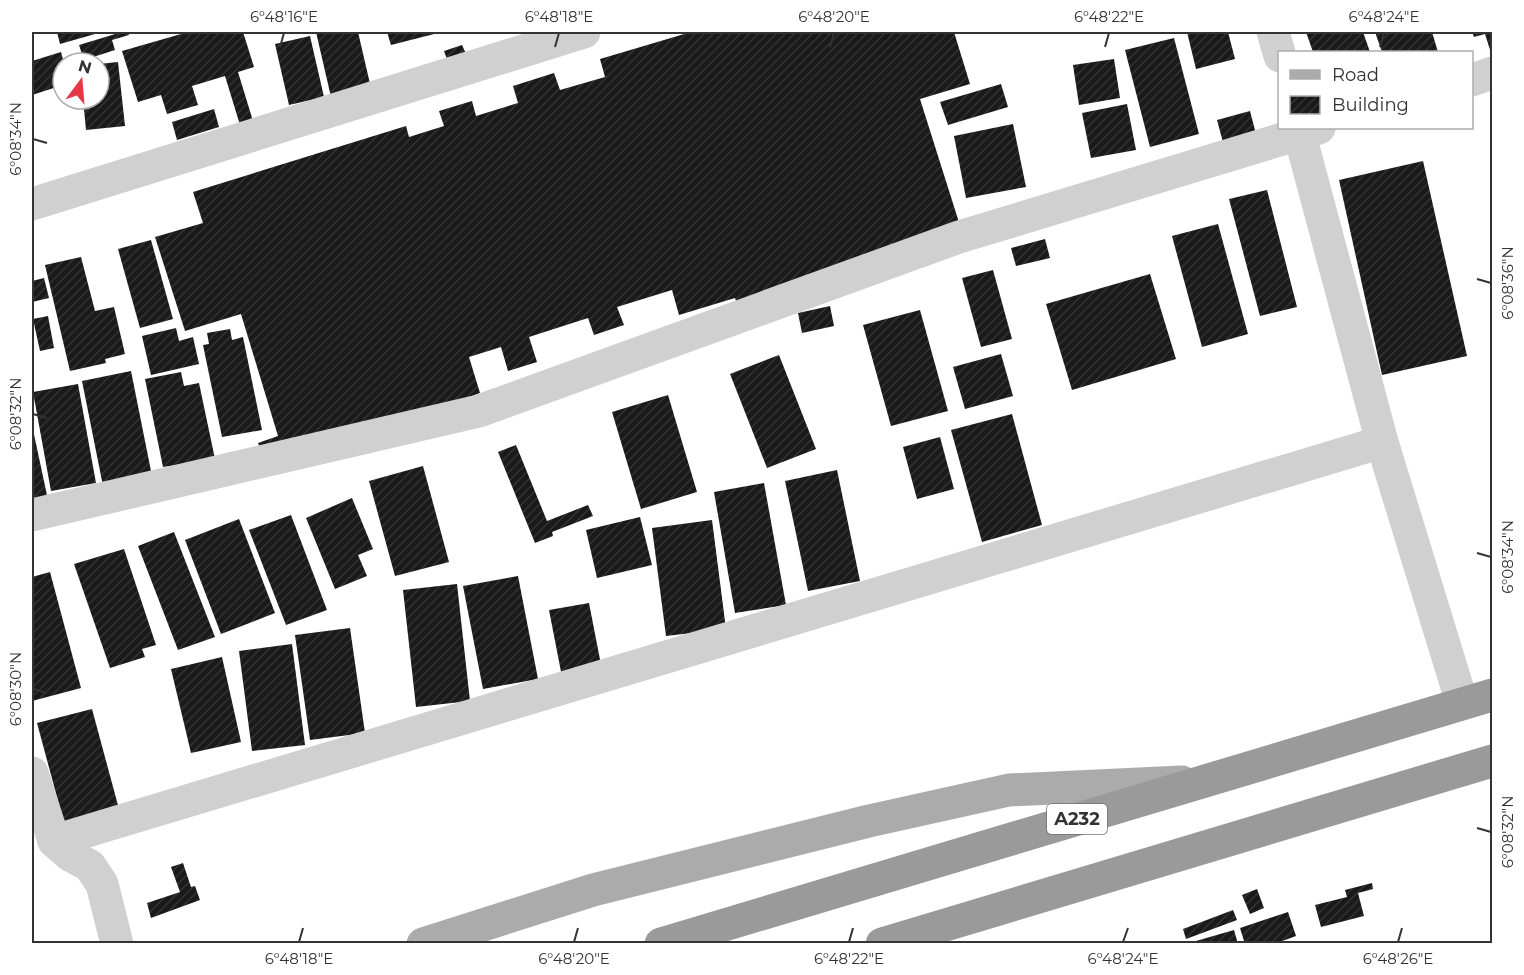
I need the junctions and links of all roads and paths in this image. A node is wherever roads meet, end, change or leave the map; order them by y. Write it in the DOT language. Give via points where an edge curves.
graph roads {
  1 [pos="584,32"];
  2 [pos="1273,32"];
  3 [pos="1279,51"];
  4 [pos="1492,74"];
  5 [pos="1473,80"];
  6 [pos="1305,130"];
  7 [pos="32,204"];
  8 [pos="1382,442"];
  9 [pos="32,515"];
  10 [pos="1477,699"];
  11 [pos="1492,761"];
  12 [pos="32,773"];
  13 [pos="1202,781"];
  14 [pos="54,841"];
  15 [pos="117,944"];
  16 [pos="423,944"];
  17 [pos="662,944"];
  18 [pos="882,944"];
  1 -- 7 [label="street"];
  2 -- 3 [label="street"];
  4 -- 5 [label="street"];
  6 -- 8 [label="street"];
  6 -- 9 [label="street" via="959,237 479,411"];
  8 -- 10 [label="street"];
  8 -- 14 [label="street"];
  10 -- 13 [label="highway, A232"];
  11 -- 18 [label="highway"];
  12 -- 14 [label="street"];
  13 -- 16 [label="main road" via="1009,790 593,890"];
  13 -- 17 [label="highway, A232"];
  14 -- 15 [label="street" via="90,866 102,884"];
}
